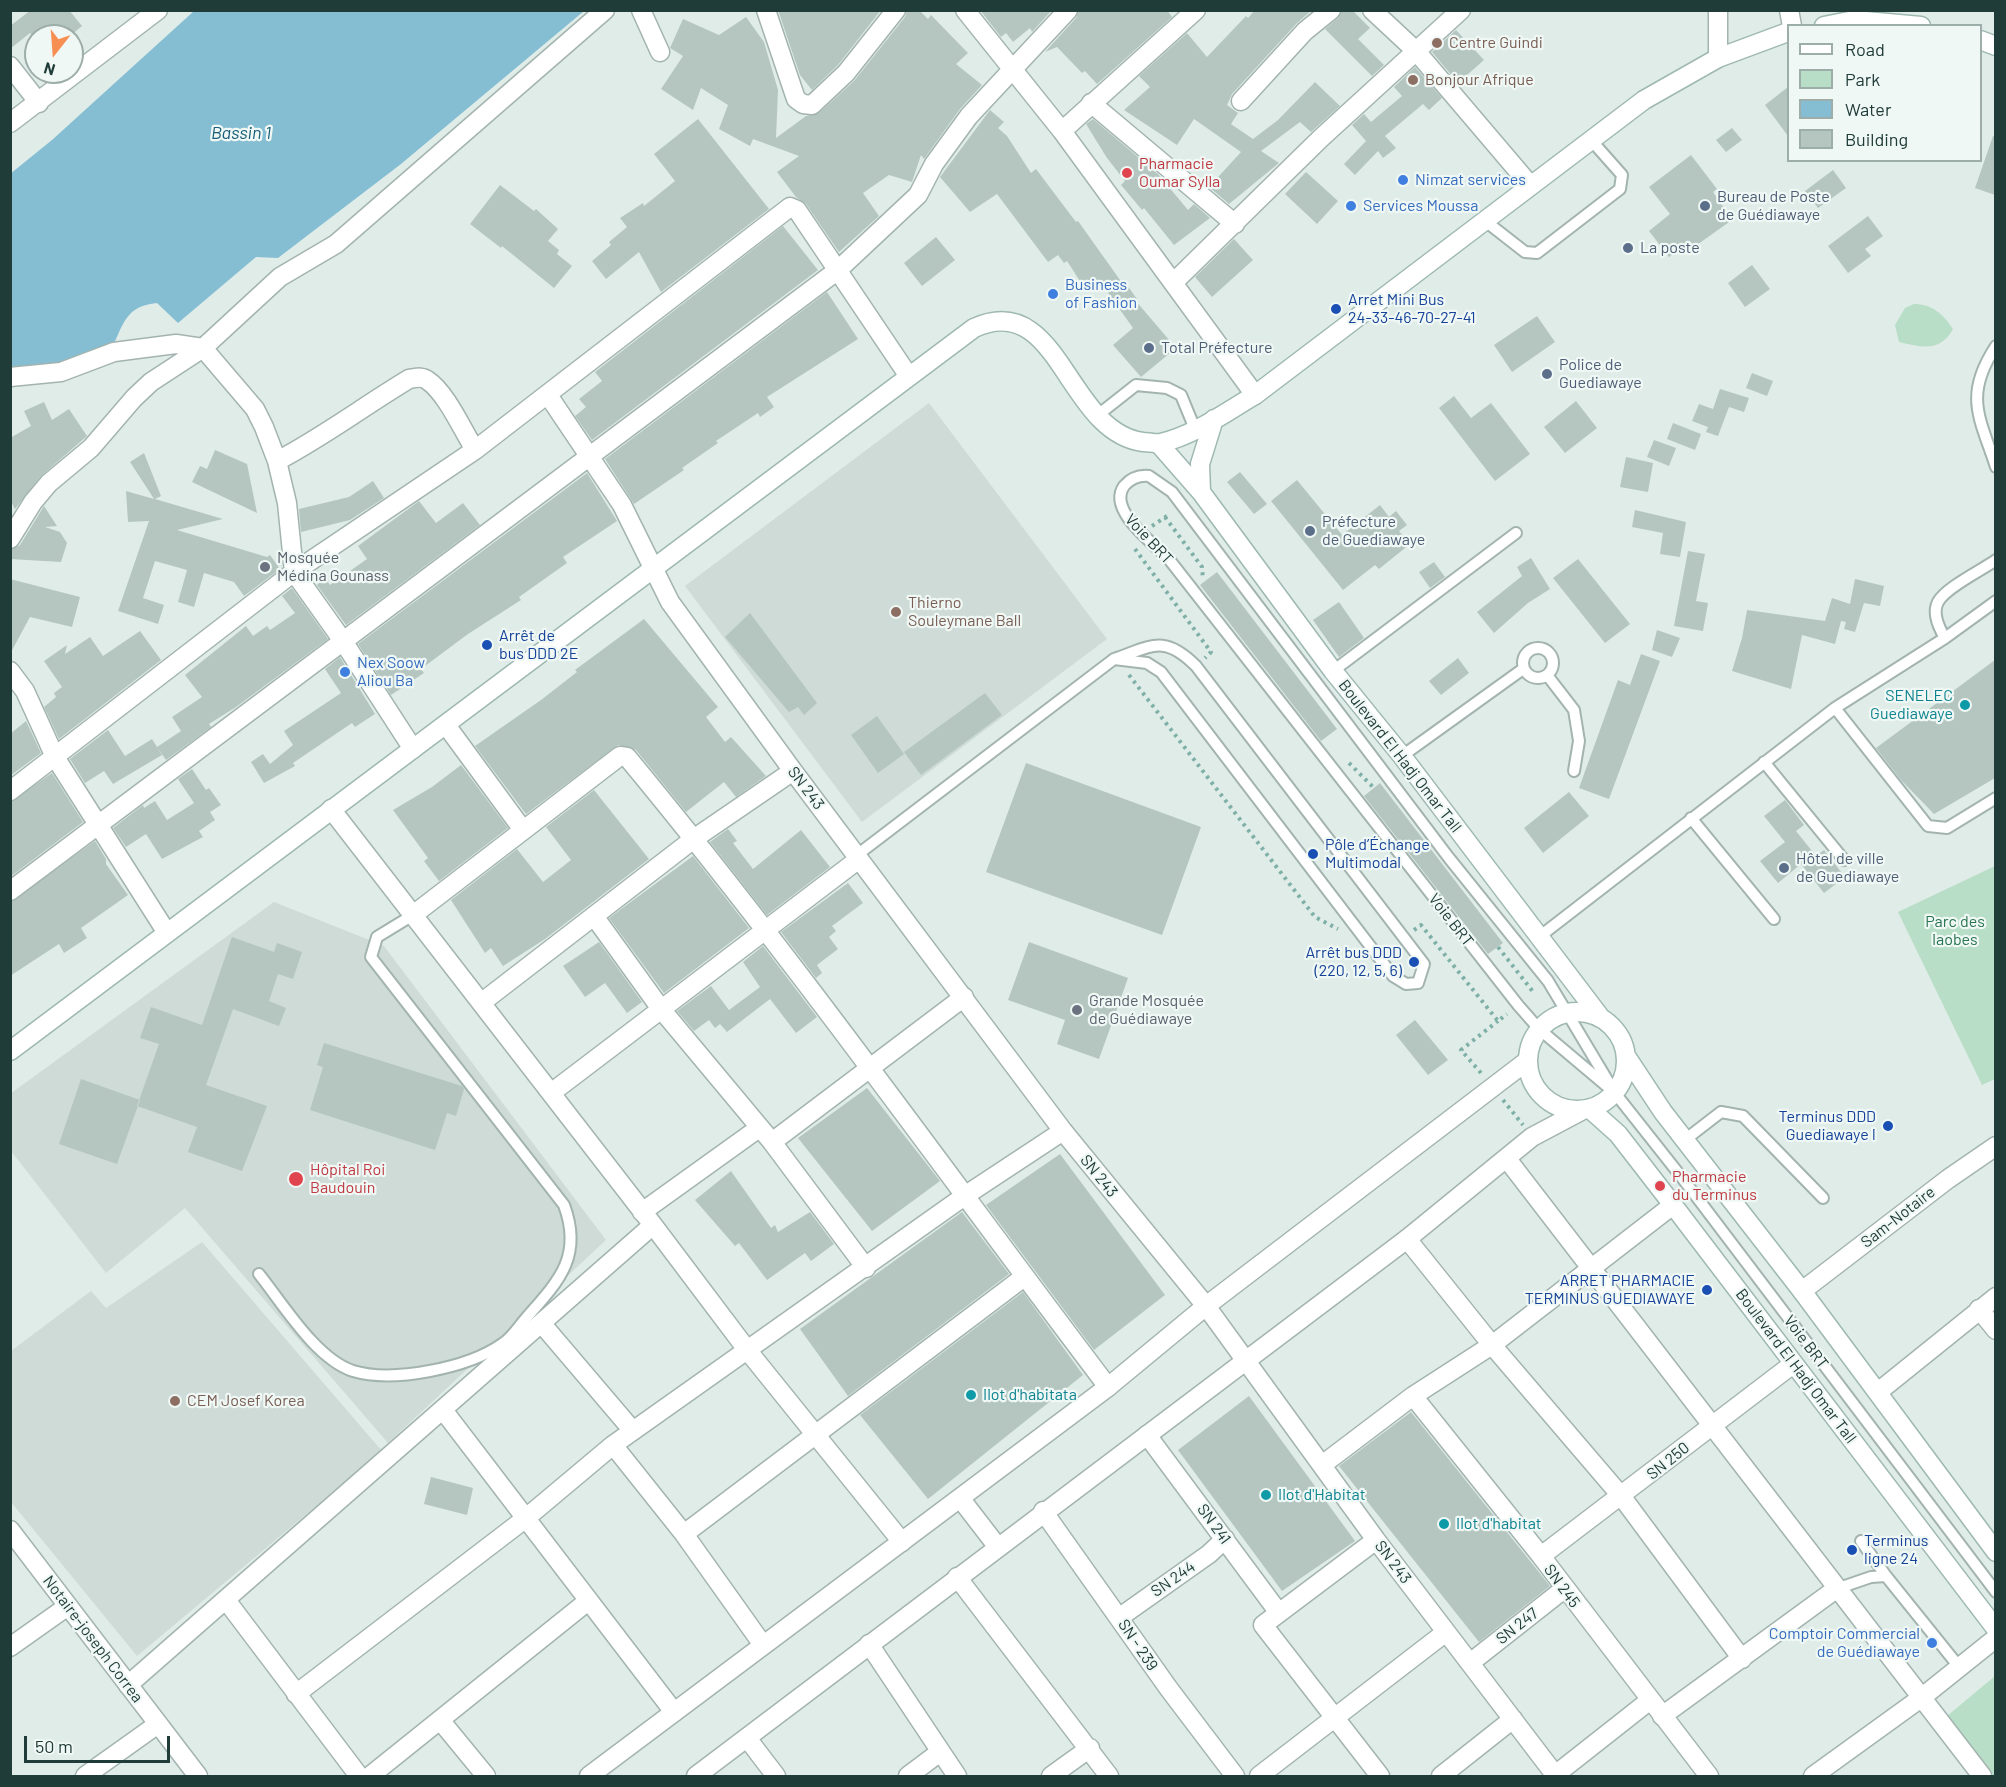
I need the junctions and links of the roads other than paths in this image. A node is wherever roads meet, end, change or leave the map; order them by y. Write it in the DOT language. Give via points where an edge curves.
graph roads {
  1 [pos="158,10"];
  2 [pos="605,10"];
  3 [pos="641,10"];
  4 [pos="766,10"];
  5 [pos="896,10"];
  6 [pos="965,10"];
  7 [pos="1068,10"];
  8 [pos="1196,10"];
  9 [pos="1331,10"];
  10 [pos="1372,10"];
  11 [pos="1461,10"];
  12 [pos="1718,10"];
  13 [pos="1855,15"];
  14 [pos="1830,24"];
  15 [pos="1909,24"];
  16 [pos="1787,32"];
  17 [pos="1416,51"];
  18 [pos="660,52"];
  19 [pos="1718,58"];
  20 [pos="10,66"];
  21 [pos="1012,68"];
  22 [pos="1241,101"];
  23 [pos="39,103"];
  24 [pos="1091,103"];
  25 [pos="10,123"];
  26 [pos="1062,131"];
  27 [pos="1591,140"];
  28 [pos="1530,185"];
  29 [pos="1484,220"];
  30 [pos="1235,224"];
  31 [pos="838,270"];
  32 [pos="1174,282"];
  33 [pos="1995,346"];
  34 [pos="203,348"];
  35 [pos="908,375"];
  36 [pos="10,377"];
  37 [pos="548,395"];
  38 [pos="1255,395"];
  39 [pos="1098,415"];
  40 [pos="1214,419"];
  41 [pos="1195,429"];
  42 [pos="1160,444"];
  43 [pos="1993,445"];
  44 [pos="475,450"];
  45 [pos="589,455"];
  46 [pos="277,461"];
  47 [pos="1995,467"];
  48 [pos="1201,492"];
  49 [pos="1516,532"];
  50 [pos="10,539"];
  51 [pos="1995,560"];
  52 [pos="653,567"];
  53 [pos="294,572"];
  54 [pos="1995,601"];
  55 [pos="1945,638"];
  56 [pos="343,641"];
  57 [pos="1114,659"];
  58 [pos="1523,669"];
  59 [pos="10,671"];
  60 [pos="1333,671"];
  61 [pos="1547,675"];
  62 [pos="1835,708"];
  63 [pos="446,725"];
  64 [pos="414,749"];
  65 [pos="1402,756"];
  66 [pos="55,757"];
  67 [pos="1764,762"];
  68 [pos="793,771"];
  69 [pos="1574,771"];
  70 [pos="10,791"];
  71 [pos="1995,798"];
  72 [pos="331,809"];
  73 [pos="1691,818"];
  74 [pos="98,826"];
  75 [pos="523,830"];
  76 [pos="694,838"];
  77 [pos="858,857"];
  78 [pos="1844,860"];
  79 [pos="10,891"];
  80 [pos="413,915"];
  81 [pos="594,916"];
  82 [pos="1774,919"];
  83 [pos="765,930"];
  84 [pos="167,933"];
  85 [pos="1539,937"];
  86 [pos="964,997"];
  87 [pos="482,1004"];
  88 [pos="661,1009"];
  89 [pos="1565,1013"];
  90 [pos="1601,1018"];
  91 [pos="1539,1029"];
  92 [pos="10,1051"];
  93 [pos="1626,1056"];
  94 [pos="1527,1061"];
  95 [pos="872,1068"];
  96 [pos="550,1093"];
  97 [pos="1615,1093"];
  98 [pos="1585,1110"];
  99 [pos="759,1128"];
  100 [pos="1063,1131"];
  101 [pos="1686,1139"];
  102 [pos="772,1142"];
  103 [pos="1995,1146"];
  104 [pos="1507,1159"];
  105 [pos="966,1195"];
  106 [pos="1823,1198"];
  107 [pos="1674,1205"];
  108 [pos="648,1218"];
  109 [pos="1407,1239"];
  110 [pos="867,1268"];
  111 [pos="1591,1268"];
  112 [pos="259,1274"];
  113 [pos="1024,1277"];
  114 [pos="1802,1291"];
  115 [pos="1995,1297"];
  116 [pos="1206,1306"];
  117 [pos="1979,1309"];
  118 [pos="542,1323"];
  119 [pos="1995,1330"];
  120 [pos="1492,1345"];
  121 [pos="748,1352"];
  122 [pos="1245,1359"];
  123 [pos="1793,1364"];
  124 [pos="1108,1387"];
  125 [pos="1878,1392"];
  126 [pos="1413,1396"];
  127 [pos="443,1410"];
  128 [pos="1712,1426"];
  129 [pos="633,1431"];
  130 [pos="1147,1435"];
  131 [pos="816,1436"];
  132 [pos="613,1445"];
  133 [pos="1322,1465"];
  134 [pos="1622,1497"];
  135 [pos="960,1498"];
  136 [pos="1043,1511"];
  137 [pos="526,1518"];
  138 [pos="10,1530"];
  139 [pos="684,1534"];
  140 [pos="1225,1539"];
  141 [pos="1376,1540"];
  142 [pos="1861,1541"];
  143 [pos="902,1542"];
  144 [pos="997,1546"];
  145 [pos="1995,1552"];
  146 [pos="1541,1556"];
  147 [pos="1886,1576"];
  148 [pos="957,1577"];
  149 [pos="1564,1589"];
  150 [pos="1836,1589"];
  151 [pos="1995,1592"];
  152 [pos="226,1600"];
  153 [pos="588,1601"];
  154 [pos="68,1606"];
  155 [pos="1279,1613"];
  156 [pos="1120,1617"];
  157 [pos="1995,1629"];
  158 [pos="1446,1632"];
  159 [pos="1995,1638"];
  160 [pos="869,1644"];
  161 [pos="764,1645"];
  162 [pos="10,1647"];
  163 [pos="1743,1659"];
  164 [pos="1470,1663"];
  165 [pos="1960,1668"];
  166 [pos="128,1685"];
  167 [pos="296,1694"];
  168 [pos="1921,1698"];
  169 [pos="1649,1701"];
  170 [pos="674,1712"];
  171 [pos="1662,1716"];
  172 [pos="1333,1717"];
  173 [pos="1513,1719"];
  174 [pos="440,1720"];
  175 [pos="158,1724"];
  176 [pos="747,1738"];
  177 [pos="1090,1748"];
  178 [pos="940,1752"];
  179 [pos="1822,1774"];
  180 [pos="84,1776"];
  181 [pos="198,1776"];
  182 [pos="358,1776"];
  183 [pos="370,1776"];
  184 [pos="486,1776"];
  185 [pos="589,1776"];
  186 [pos="696,1776"];
  187 [pos="776,1776"];
  188 [pos="908,1776"];
  189 [pos="957,1776"];
  190 [pos="1051,1776"];
  191 [pos="1109,1776"];
  192 [pos="1235,1776"];
  193 [pos="1259,1776"];
  194 [pos="1380,1776"];
  195 [pos="1441,1776"];
  196 [pos="1556,1776"];
  197 [pos="1709,1776"];
  198 [pos="1982,1776"];
  1 -- 23 [label="street"];
  2 -- 34 [label="street" via="336,244 280,277"];
  3 -- 18 [label="street"];
  4 -- 5 [label="street" via="796,99 812,105 846,73"];
  6 -- 21 [label="street"];
  7 -- 21 [label="street"];
  8 -- 24 [label="street"];
  9 -- 22 [label="street" via="1305,31"];
  10 -- 17 [label="street"];
  11 -- 17 [label="street"];
  12 -- 19 [label="street"];
  13 -- 14 [label="street"];
  13 -- 15 [label="street"];
  16 -- 19 [label="street"];
  17 -- 28 [label="street"];
  17 -- 30 [label="street"];
  19 -- 27 [label="street" via="1644,100"];
  20 -- 23 [label="street"];
  21 -- 26 [label="street"];
  21 -- 31 [label="street" via="969,116 934,164 918,195"];
  23 -- 25 [label="street"];
  24 -- 26 [label="street"];
  24 -- 30 [label="street"];
  26 -- 32 [label="street"];
  27 -- 28 [label="street"];
  27 -- 29 [label="lane" via="1622,175 1620,189 1595,210 1537,253 1525,252"];
  28 -- 29 [label="street"];
  29 -- 38 [label="street"];
  30 -- 32 [label="street"];
  31 -- 35 [label="street"];
  31 -- 37 [label="street" via="797,210 790,207"];
  31 -- 45 [label="street"];
  32 -- 38 [label="street"];
  33 -- 43 [label="lane" via="1980,379 1975,407"];
  34 -- 36 [label="street" via="176,344 114,352 61,372"];
  34 -- 46 [label="street" via="255,410"];
  34 -- 50 [label="street" via="134,398 91,448 49,483"];
  35 -- 39 [label="street" via="974,328 990,321 1008,320 1027,326 1044,341 1068,380"];
  35 -- 52 [label="street"];
  37 -- 44 [label="street"];
  37 -- 45 [label="street, SN 243"];
  38 -- 40 [label="street"];
  39 -- 41 [label="lane" via="1136,385 1167,388 1181,395"];
  39 -- 42 [label="street" via="1112,430 1133,440"];
  40 -- 41 [label="street"];
  40 -- 48 [label="street" via="1200,464"];
  41 -- 42 [label="street"];
  42 -- 48 [label="street, Boulevard El Hadj Omar Tall"];
  43 -- 47 [label="lane"];
  44 -- 46 [label="street" via="438,390 419,377 409,379 315,441"];
  44 -- 53 [label="street"];
  45 -- 52 [label="street, SN 243" via="631,521"];
  45 -- 56 [label="street"];
  46 -- 53 [label="street" via="287,503"];
  48 -- 60 [label="street, Boulevard El Hadj Omar Tall"];
  49 -- 60 [label="lane"];
  51 -- 55 [label="lane" via="1937,603 1936,615"];
  52 -- 63 [label="street"];
  52 -- 68 [label="street, SN 243" via="670,602"];
  53 -- 56 [label="street"];
  53 -- 66 [label="street"];
  54 -- 55 [label="lane"];
  55 -- 62 [label="lane"];
  56 -- 64 [label="street"];
  56 -- 74 [label="street"];
  57 -- 57 [label="lane" via="1147,663 1161,672 1393,976 1406,984 1418,983 1424,964 1196,666 1182,652 1160,643"];
  57 -- 77 [label="lane"];
  58 -- 61 [label="lane" via="1533,678"];
  58 -- 61 [label="lane" via="1528,650 1542,648 1548,651 1553,663"];
  58 -- 65 [label="lane"];
  59 -- 66 [label="street" via="20,680"];
  60 -- 65 [label="street, Boulevard El Hadj Omar Tall"];
  61 -- 69 [label="lane" via="1574,710 1579,741"];
  62 -- 67 [label="lane"];
  62 -- 71 [label="lane" via="1928,826 1947,828"];
  63 -- 64 [label="street"];
  63 -- 75 [label="street"];
  64 -- 72 [label="street"];
  65 -- 85 [label="street, Boulevard El Hadj Omar Tall"];
  66 -- 70 [label="street"];
  66 -- 74 [label="street"];
  67 -- 73 [label="lane"];
  67 -- 78 [label="lane"];
  68 -- 76 [label="street"];
  68 -- 77 [label="street, SN 243"];
  72 -- 80 [label="street"];
  72 -- 84 [label="street"];
  73 -- 82 [label="lane"];
  73 -- 85 [label="lane"];
  74 -- 79 [label="street"];
  74 -- 84 [label="street"];
  75 -- 76 [label="street" via="624,755"];
  75 -- 80 [label="street"];
  76 -- 81 [label="street"];
  76 -- 83 [label="street"];
  77 -- 83 [label="street"];
  77 -- 86 [label="street, SN 243"];
  80 -- 87 [label="street"];
  80 -- 112 [label="lane" via="377,937 370,957 564,1205 572,1239 564,1271 503,1344 463,1362 403,1375 353,1371 327,1358"];
  81 -- 87 [label="street"];
  81 -- 88 [label="street"];
  83 -- 88 [label="street"];
  83 -- 95 [label="street"];
  84 -- 92 [label="street"];
  85 -- 90 [label="street, Boulevard El Hadj Omar Tall"];
  86 -- 95 [label="street"];
  86 -- 100 [label="street, SN 243"];
  87 -- 96 [label="street"];
  88 -- 96 [label="street"];
  88 -- 99 [label="street"];
  89 -- 90 [label="street"];
  89 -- 91 [label="street"];
  89 -- 91 [label="lane, Voie BRT" via="1548,981 1449,858 1172,492 1149,476 1130,480 1122,490 1123,512 1168,558"];
  89 -- 97 [label="lane, Voie BRT"];
  90 -- 93 [label="street, Boulevard El Hadj Omar Tall" via="1618,1035"];
  91 -- 94 [label="street"];
  91 -- 97 [label="lane, Voie BRT"];
  93 -- 97 [label="street" via="1622,1082"];
  93 -- 101 [label="street, Boulevard El Hadj Omar Tall"];
  94 -- 98 [label="street, Boulevard El Hadj Omar Tall" via="1530,1077 1550,1102 1564,1109"];
  94 -- 116 [label="street"];
  95 -- 102 [label="street"];
  95 -- 105 [label="street"];
  96 -- 108 [label="street"];
  97 -- 98 [label="street" via="1599,1106"];
  97 -- 151 [label="lane, Voie BRT"];
  98 -- 104 [label="street" via="1532,1137"];
  98 -- 107 [label="street, Boulevard El Hadj Omar Tall" via="1618,1134"];
  99 -- 102 [label="street"];
  99 -- 108 [label="street"];
  100 -- 105 [label="street"];
  100 -- 116 [label="street, SN 243"];
  101 -- 106 [label="lane" via="1721,1113 1743,1116"];
  101 -- 114 [label="street, Boulevard El Hadj Omar Tall"];
  102 -- 110 [label="street"];
  103 -- 114 [label="street, Sam-Notaire"];
  104 -- 109 [label="street"];
  104 -- 111 [label="street"];
  105 -- 110 [label="street"];
  105 -- 113 [label="street"];
  107 -- 111 [label="street"];
  107 -- 123 [label="street, Boulevard El Hadj Omar Tall"];
  108 -- 118 [label="street"];
  108 -- 121 [label="street"];
  109 -- 120 [label="street"];
  109 -- 122 [label="street"];
  110 -- 121 [label="street"];
  111 -- 120 [label="street"];
  111 -- 128 [label="street"];
  113 -- 124 [label="street"];
  113 -- 131 [label="street"];
  114 -- 125 [label="street, Boulevard El Hadj Omar Tall"];
  115 -- 117 [label="street"];
  116 -- 122 [label="street, SN 243"];
  116 -- 124 [label="street"];
  117 -- 119 [label="street"];
  117 -- 125 [label="street"];
  118 -- 127 [label="street"];
  118 -- 129 [label="street"];
  120 -- 126 [label="street"];
  120 -- 134 [label="street"];
  121 -- 129 [label="street"];
  121 -- 131 [label="street"];
  122 -- 130 [label="street"];
  122 -- 133 [label="street, SN 243"];
  123 -- 128 [label="street, SN 250"];
  123 -- 157 [label="street, Boulevard El Hadj Omar Tall"];
  124 -- 135 [label="street"];
  125 -- 145 [label="street, Boulevard El Hadj Omar Tall"];
  126 -- 133 [label="street"];
  126 -- 146 [label="street, SN 245"];
  127 -- 137 [label="street"];
  127 -- 152 [label="street"];
  128 -- 134 [label="street, SN 250"];
  128 -- 150 [label="street"];
  129 -- 132 [label="street"];
  130 -- 136 [label="street"];
  130 -- 140 [label="street, SN 241"];
  131 -- 139 [label="street"];
  131 -- 143 [label="street"];
  132 -- 137 [label="street"];
  132 -- 139 [label="street"];
  133 -- 141 [label="street, SN 243"];
  134 -- 146 [label="street, SN 250"];
  134 -- 163 [label="street"];
  135 -- 143 [label="street"];
  135 -- 144 [label="street"];
  136 -- 144 [label="street"];
  136 -- 156 [label="street, SN - 239"];
  137 -- 153 [label="street"];
  137 -- 167 [label="street"];
  138 -- 154 [label="street, Notaire-joseph Correa"];
  139 -- 161 [label="street"];
  140 -- 155 [label="street, SN 241"];
  140 -- 156 [label="street, SN 244"];
  141 -- 155 [label="street"];
  141 -- 158 [label="street, SN 243"];
  142 -- 147 [label="lane"];
  143 -- 161 [label="street"];
  144 -- 148 [label="street"];
  146 -- 149 [label="street, SN 245"];
  147 -- 150 [label="lane"];
  147 -- 165 [label="lane"];
  148 -- 160 [label="street"];
  148 -- 177 [label="street"];
  149 -- 164 [label="street, SN 247"];
  149 -- 169 [label="street, SN 245"];
  150 -- 163 [label="street"];
  150 -- 168 [label="street"];
  152 -- 166 [label="street"];
  152 -- 167 [label="street"];
  153 -- 170 [label="street"];
  153 -- 174 [label="street"];
  154 -- 162 [label="street"];
  154 -- 166 [label="street, Notaire-joseph Correa"];
  155 -- 172 [label="street" via="1265,1622 1264,1628"];
  156 -- 192 [label="street, SN - 239" via="1168,1689"];
  158 -- 164 [label="street, SN 243"];
  158 -- 172 [label="street"];
  159 -- 165 [label="street"];
  160 -- 176 [label="street"];
  160 -- 178 [label="street"];
  161 -- 170 [label="street"];
  163 -- 171 [label="street"];
  164 -- 173 [label="street, SN 243"];
  165 -- 168 [label="street"];
  166 -- 175 [label="street, Notaire-joseph Correa"];
  167 -- 182 [label="street"];
  168 -- 179 [label="street"];
  168 -- 198 [label="street"];
  169 -- 171 [label="street, SN 245"];
  169 -- 196 [label="street"];
  170 -- 185 [label="street"];
  171 -- 197 [label="street, SN 245"];
  172 -- 193 [label="street"];
  172 -- 194 [label="street"];
  173 -- 195 [label="street"];
  173 -- 196 [label="street, SN 243"];
  174 -- 183 [label="street"];
  174 -- 184 [label="street"];
  175 -- 180 [label="street"];
  175 -- 181 [label="street, Notaire-joseph Correa"];
  176 -- 186 [label="street"];
  176 -- 187 [label="street"];
  177 -- 190 [label="street"];
  177 -- 191 [label="street"];
  178 -- 188 [label="street"];
  178 -- 189 [label="street"];
}
